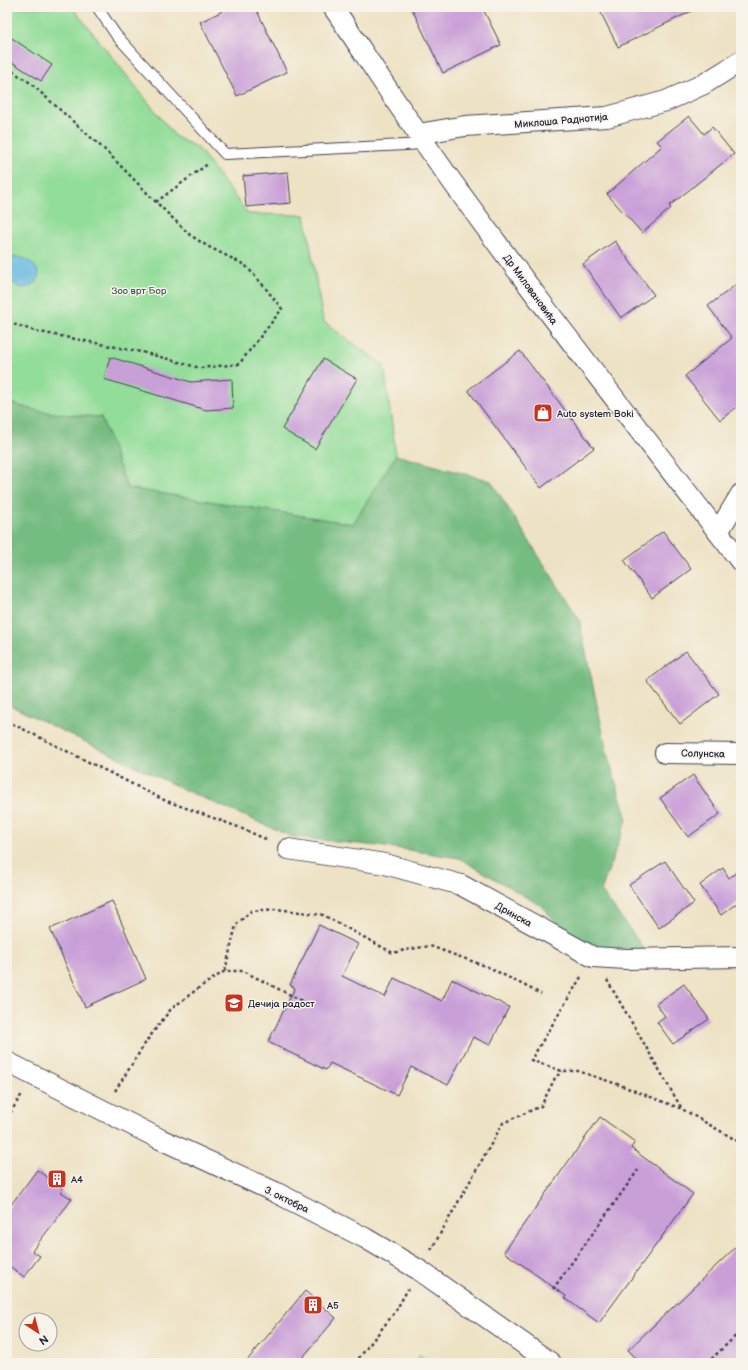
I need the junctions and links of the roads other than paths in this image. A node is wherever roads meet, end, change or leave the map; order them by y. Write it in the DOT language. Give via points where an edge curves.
graph roads {
  1 [pos="97,7"];
  2 [pos="333,7"];
  3 [pos="741,61"];
  4 [pos="422,139"];
  5 [pos="741,494"];
  6 [pos="718,532"];
  7 [pos="741,562"];
  8 [pos="665,753"];
  9 [pos="741,754"];
  10 [pos="288,849"];
  11 [pos="741,957"];
  12 [pos="7,1062"];
  13 [pos="551,1363"];
  1 -- 4 [label="lane" via="116,35 225,154"];
  2 -- 4 [label="street, Др Миловановића"];
  3 -- 4 [label="street, Миклоша Раднотија" via="704,84 666,101 607,117 465,126"];
  4 -- 6 [label="street, Др Миловановића" via="554,320"];
  5 -- 6 [label="street"];
  6 -- 7 [label="street, Др Миловановића"];
  8 -- 9 [label="street, Солунска"];
  10 -- 11 [label="street, Дринска" via="385,864 461,885 593,957"];
  12 -- 13 [label="street, 3. октобра" via="160,1139 276,1192 365,1238 419,1270"];
}
